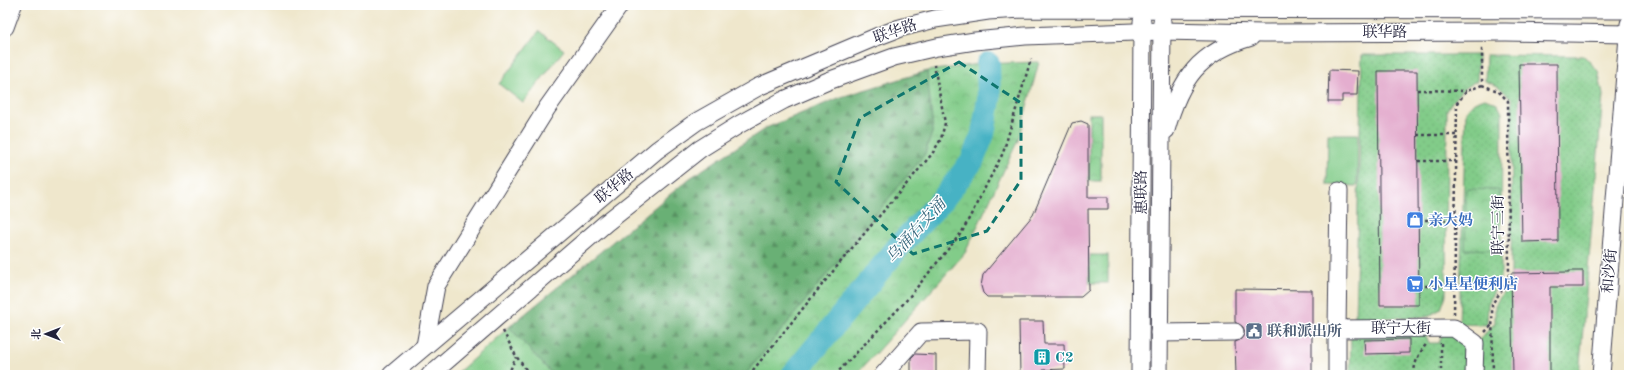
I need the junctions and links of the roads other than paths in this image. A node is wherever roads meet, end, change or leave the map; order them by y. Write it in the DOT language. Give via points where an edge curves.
graph roads {
  1 [pos="13,5"];
  2 [pos="620,5"];
  3 [pos="1306,7"];
  4 [pos="1142,9"];
  5 [pos="1162,9"];
  6 [pos="1629,10"];
  7 [pos="1629,24"];
  8 [pos="5,25"];
  9 [pos="1162,31"];
  10 [pos="1142,32"];
  11 [pos="1264,33"];
  12 [pos="1629,34"];
  13 [pos="1159,154"];
  14 [pos="1340,191"];
  15 [pos="1337,329"];
  16 [pos="1235,332"];
  17 [pos="1159,333"];
  18 [pos="425,346"];
  19 [pos="391,375"];
  20 [pos="430,375"];
  21 [pos="884,375"];
  22 [pos="977,375"];
  23 [pos="1140,375"];
  24 [pos="1159,375"];
  25 [pos="1337,375"];
  26 [pos="1474,375"];
  27 [pos="1601,375"];
  1 -- 8 [label="street"];
  2 -- 18 [label="street" via="547,108 436,286"];
  3 -- 5 [label="street, 联华路"];
  3 -- 6 [label="street, 联华路"];
  4 -- 5 [label="street, 联华路"];
  4 -- 10 [label="street, 惠联路"];
  4 -- 18 [label="street, 联华路" via="1024,8 988,10 935,19 900,28 758,87 696,122 651,155"];
  5 -- 9 [label="street, 惠联路"];
  7 -- 12 [label="street, 和沙街"];
  9 -- 10 [label="street, 联华路"];
  9 -- 11 [label="street, 联华路"];
  9 -- 13 [label="street, 惠联路"];
  10 -- 20 [label="street, 联华路" via="1025,36 937,47 894,57 784,100 700,149 589,238"];
  10 -- 23 [label="street, 惠联路"];
  11 -- 12 [label="street, 联华路"];
  11 -- 13 [label="street" via="1231,43 1205,58 1194,70 1173,106"];
  12 -- 27 [label="street, 和沙街"];
  13 -- 17 [label="street, 惠联路"];
  14 -- 15 [label="street"];
  15 -- 25 [label="street"];
  15 -- 26 [label="street, 联宁大街" via="1447,328 1474,343"];
  16 -- 17 [label="street"];
  17 -- 24 [label="street, 惠联路"];
  18 -- 19 [label="street, 联华路"];
  21 -- 22 [label="street" via="921,332 978,331"];
}
